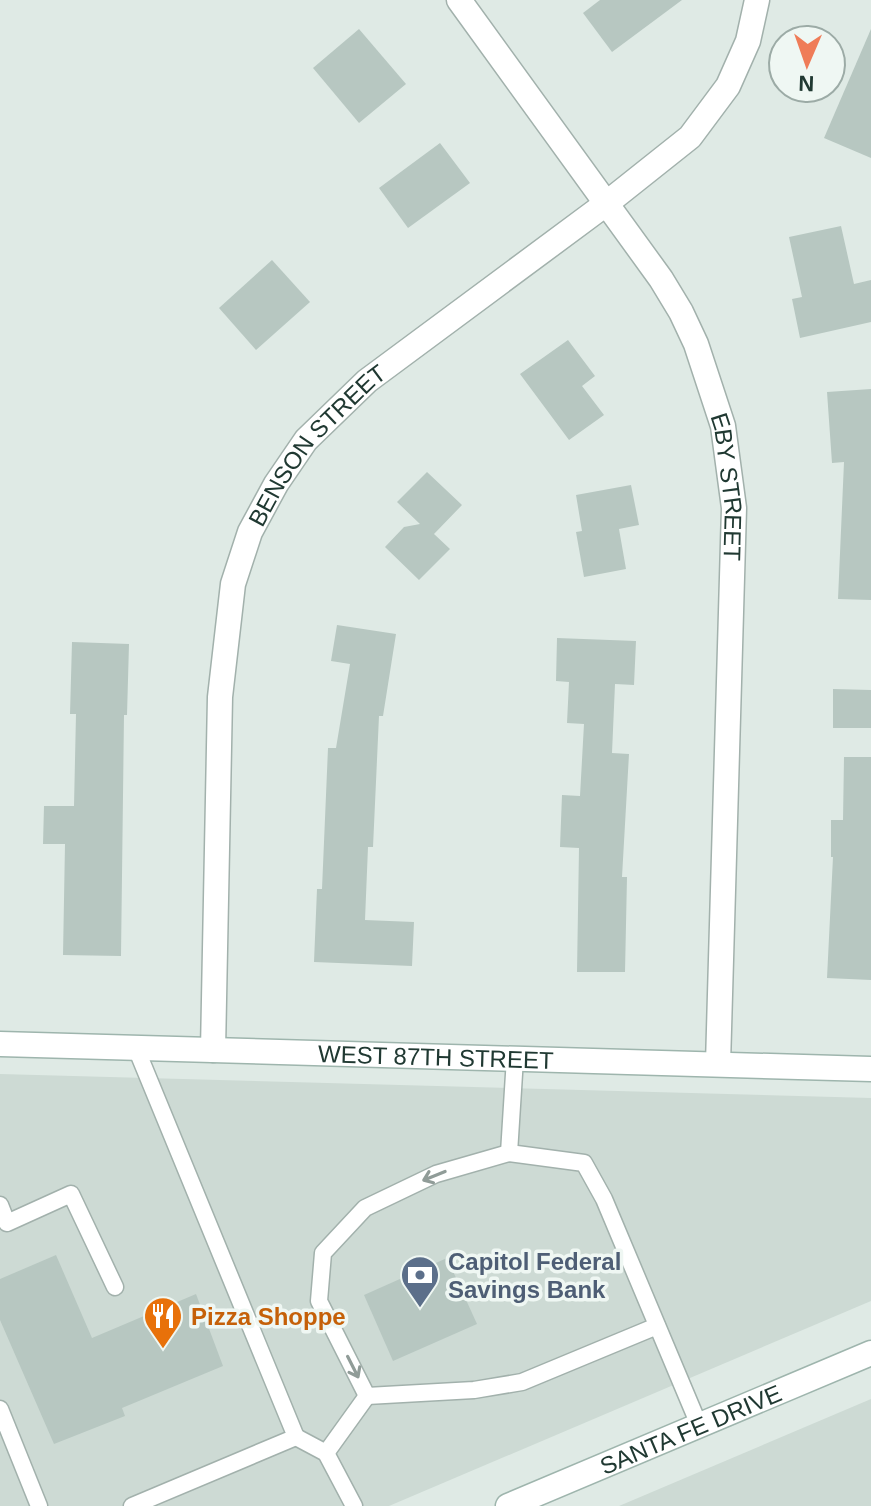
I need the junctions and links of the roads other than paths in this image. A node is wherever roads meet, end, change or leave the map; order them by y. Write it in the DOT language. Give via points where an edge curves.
graph roads {
  1 [pos="459,0"];
  2 [pos="757,0"];
  3 [pos="607,203"];
  4 [pos="0,1044"];
  5 [pos="136,1048"];
  6 [pos="213,1050"];
  7 [pos="515,1058"];
  8 [pos="718,1064"];
  9 [pos="871,1069"];
  10 [pos="509,1153"];
  11 [pos="0,1205"];
  12 [pos="115,1287"];
  13 [pos="657,1326"];
  14 [pos="871,1353"];
  15 [pos="367,1396"];
  16 [pos="0,1409"];
  17 [pos="699,1425"];
  18 [pos="296,1437"];
  19 [pos="326,1453"];
  20 [pos="39,1506"];
  21 [pos="132,1506"];
  22 [pos="354,1506"];
  23 [pos="508,1506"];
  1 -- 3 [label="street"];
  2 -- 3 [label="street" via="748,41 728,86 690,137"];
  3 -- 6 [label="street, BENSON STREET" via="367,381 306,440 250,532 233,584 220,697"];
  3 -- 8 [label="street, EBY STREET" via="661,279 696,344 730,466 734,508"];
  4 -- 5 [label="street, WEST 87TH STREET"];
  5 -- 6 [label="street, WEST 87TH STREET"];
  5 -- 18 [label="lane"];
  6 -- 7 [label="street, WEST 87TH STREET"];
  7 -- 8 [label="street, WEST 87TH STREET"];
  7 -- 10 [label="lane"];
  8 -- 9 [label="street, WEST 87TH STREET"];
  10 -- 13 [label="lane" via="584,1163"];
  10 -- 15 [label="lane, one-way" via="436,1174 365,1208 323,1253 319,1301"];
  11 -- 12 [label="lane" via="7,1223 71,1194"];
  13 -- 15 [label="lane" via="522,1382"];
  13 -- 17 [label="lane"];
  14 -- 17 [label="street, SANTA FE DRIVE"];
  15 -- 19 [label="lane"];
  16 -- 20 [label="lane"];
  17 -- 23 [label="street, SANTA FE DRIVE"];
  18 -- 19 [label="lane"];
  18 -- 21 [label="lane"];
  19 -- 22 [label="lane"];
}
